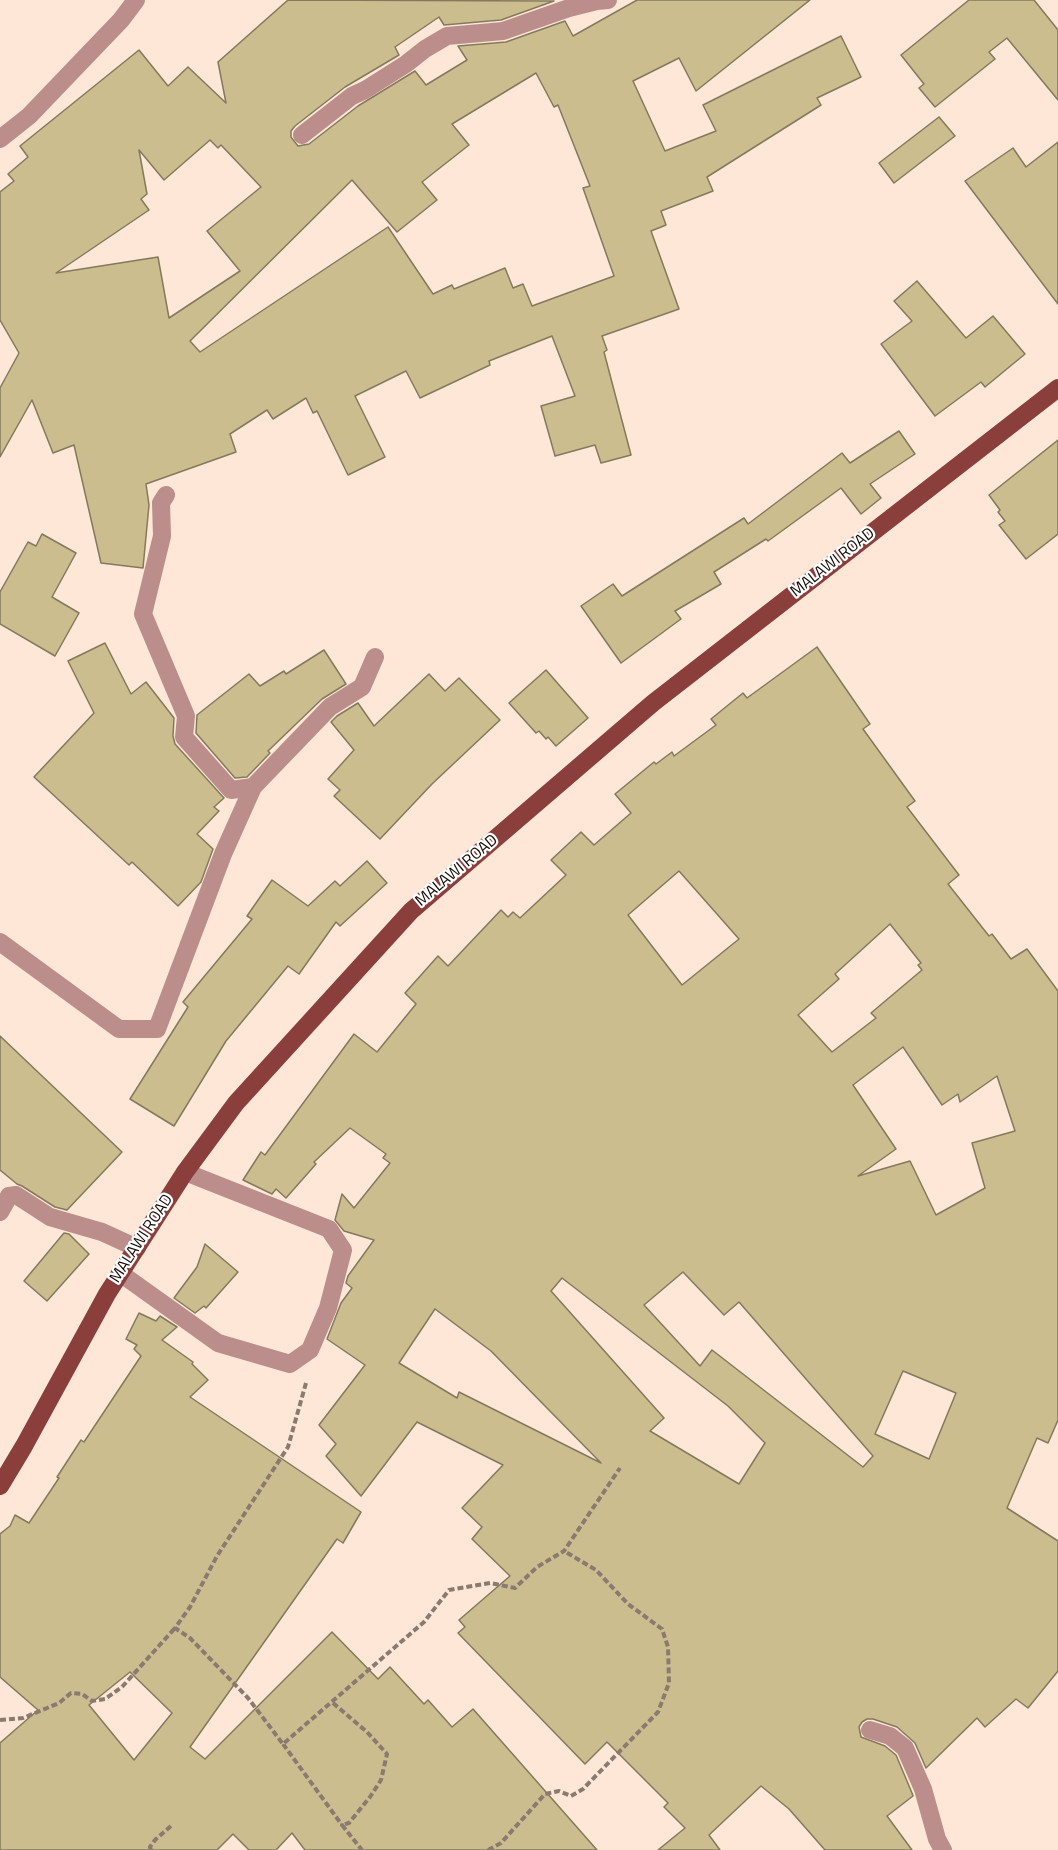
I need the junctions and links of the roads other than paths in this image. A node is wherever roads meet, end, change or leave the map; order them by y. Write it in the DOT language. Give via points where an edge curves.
graph roads {
  1 [pos="136,0"];
  2 [pos="608,0"];
  3 [pos="302,135"];
  4 [pos="0,140"];
  5 [pos="1058,388"];
  6 [pos="166,495"];
  7 [pos="375,657"];
  8 [pos="253,787"];
  9 [pos="0,942"];
  10 [pos="185,1172"];
  11 [pos="0,1212"];
  12 [pos="137,1248"];
  13 [pos="120,1273"];
  14 [pos="0,1486"];
  15 [pos="870,1731"];
  16 [pos="943,1850"];
  1 -- 4 [label="street" via="29,116"];
  2 -- 3 [label="street" via="569,8 503,31 447,36 352,96"];
  5 -- 10 [label="main road, MALAWI ROAD" via="653,703 411,911 236,1103"];
  6 -- 8 [label="street" via="161,503 162,537 143,615 186,716 183,737 231,789"];
  7 -- 8 [label="street" via="362,687 330,707"];
  8 -- 9 [label="street" via="223,854 157,1029 120,1029"];
  10 -- 12 [label="main road, MALAWI ROAD"];
  10 -- 13 [label="street" via="329,1229 342,1250 328,1308 310,1350 290,1364 218,1343"];
  11 -- 12 [label="street" via="9,1196 16,1195 50,1217 102,1232"];
  12 -- 13 [label="main road, MALAWI ROAD"];
  13 -- 14 [label="main road, MALAWI ROAD"];
  15 -- 16 [label="street" via="890,1736 905,1748"];
}
